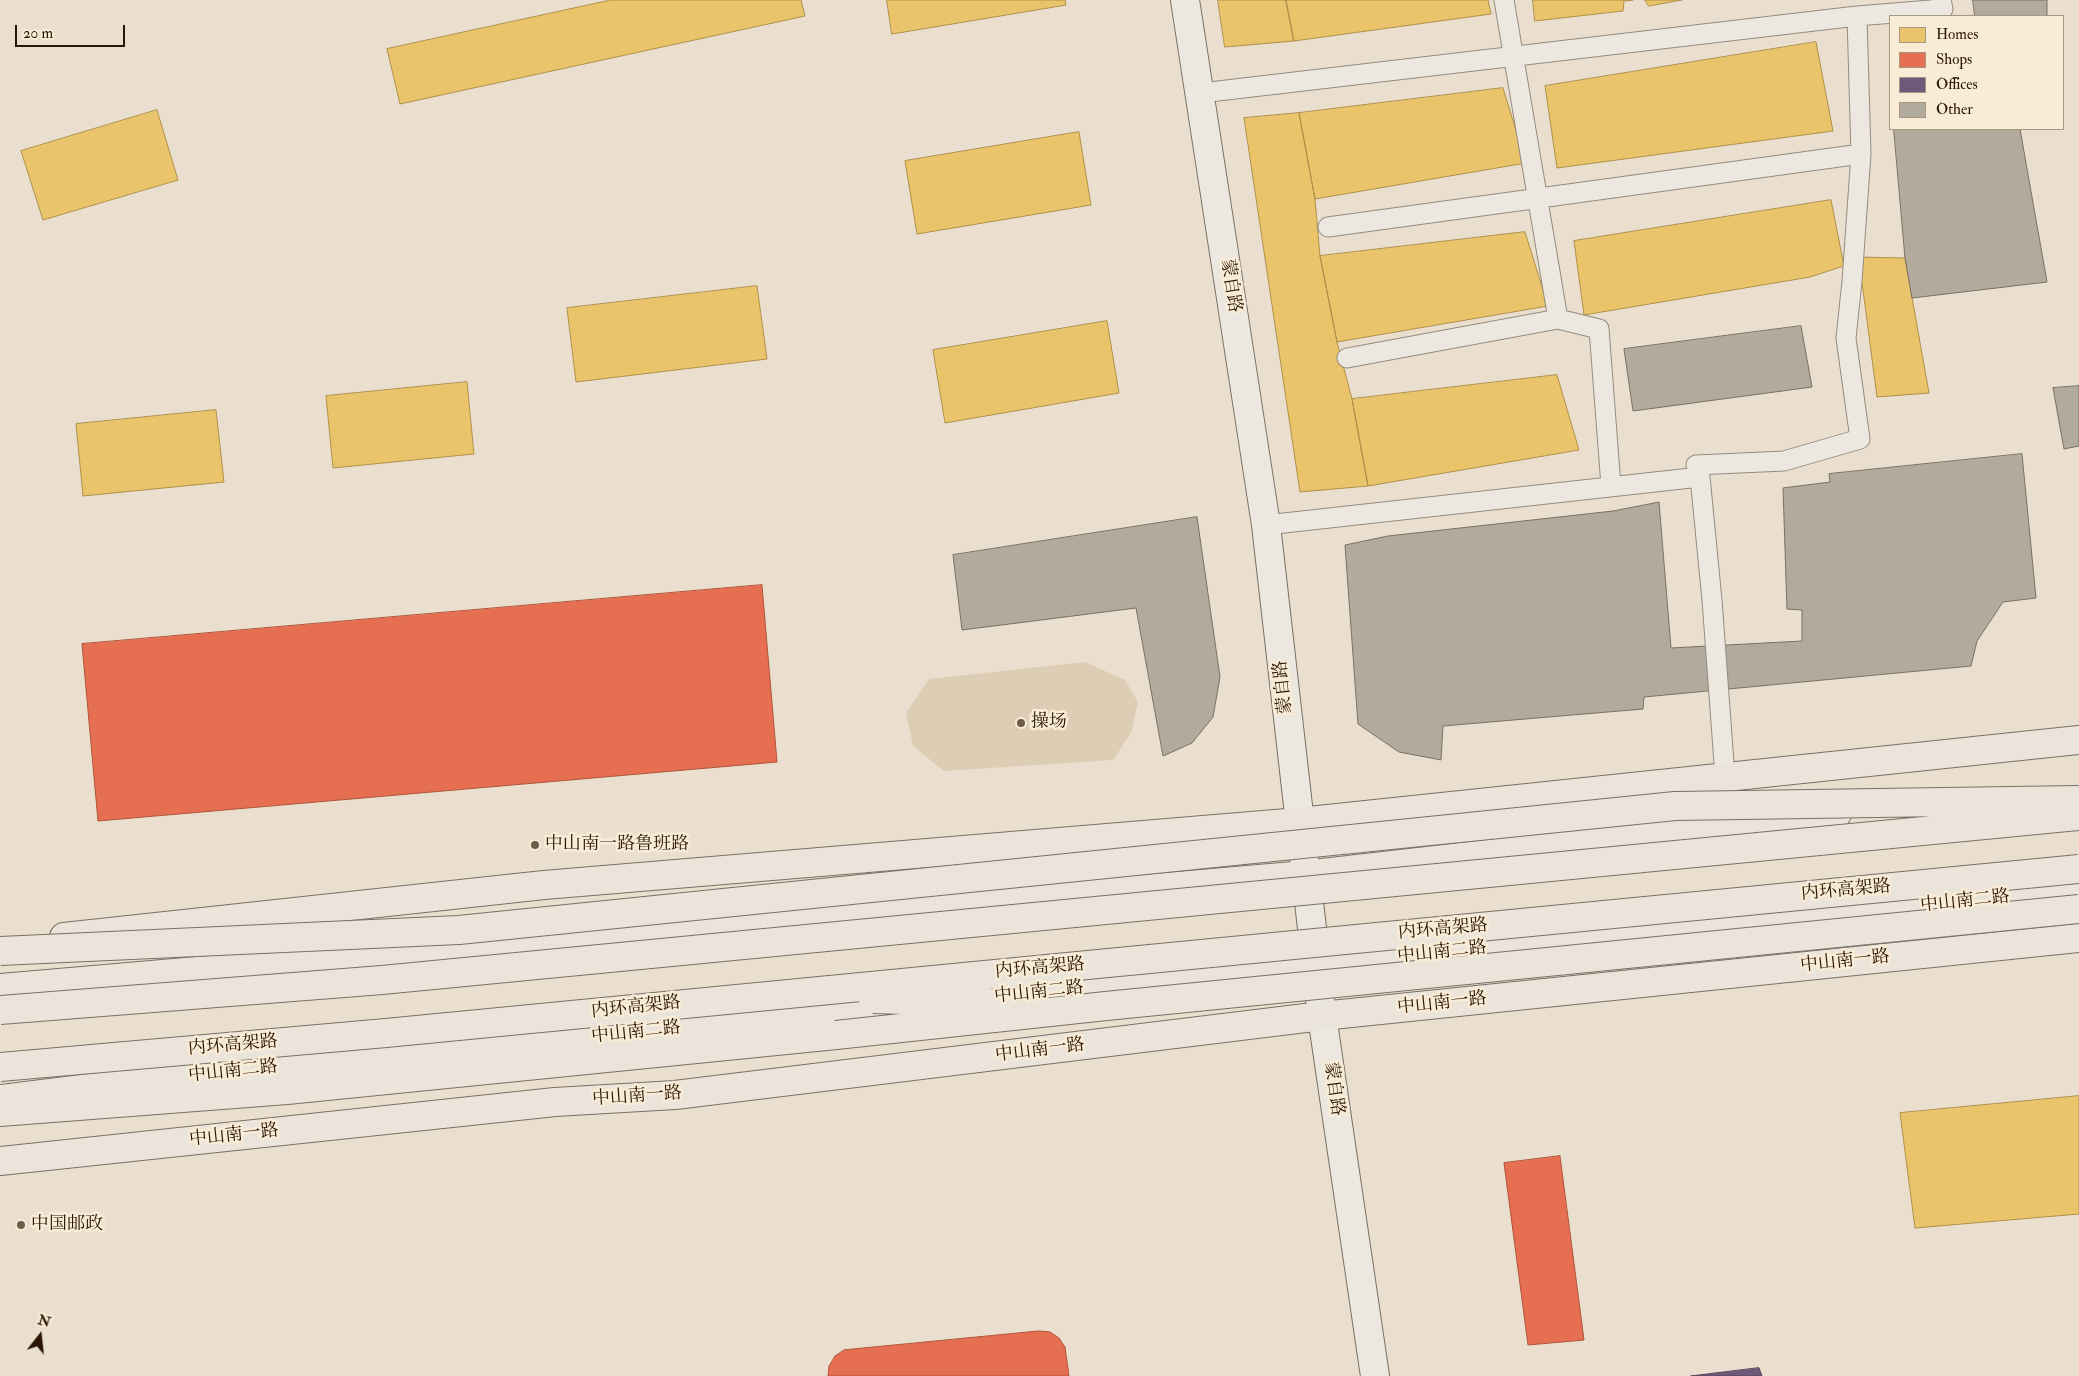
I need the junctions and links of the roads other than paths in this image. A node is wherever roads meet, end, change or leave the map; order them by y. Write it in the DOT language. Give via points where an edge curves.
graph roads {
  1 [pos="1185,0"];
  2 [pos="1504,0"];
  3 [pos="1941,0"];
  4 [pos="1857,16"];
  5 [pos="1514,56"];
  6 [pos="1200,93"];
  7 [pos="1861,154"];
  8 [pos="1538,199"];
  9 [pos="1328,228"];
  10 [pos="1558,319"];
  11 [pos="1347,358"];
  12 [pos="1700,477"];
  13 [pos="1611,486"];
  14 [pos="1266,525"];
  15 [pos="2079,740"];
  16 [pos="1725,777"];
  17 [pos="2079,786"];
  18 [pos="2079,800"];
  19 [pos="2079,816"];
  20 [pos="1299,822"];
  21 [pos="1732,826"];
  22 [pos="2079,869"];
  23 [pos="1305,875"];
  24 [pos="2079,890"];
  25 [pos="2079,909"];
  26 [pos="2079,938"];
  27 [pos="0,943"];
  28 [pos="0,951"];
  29 [pos="1316,966"];
  30 [pos="0,988"];
  31 [pos="754,996"];
  32 [pos="1106,1006"];
  33 [pos="0,1010"];
  34 [pos="1322,1016"];
  35 [pos="0,1066"];
  36 [pos="0,1098"];
  37 [pos="0,1112"];
  38 [pos="0,1161"];
  39 [pos="1375,1376"];
  1 -- 6 [label="street, 蒙自路"];
  2 -- 5 [label="lane"];
  3 -- 4 [label="lane" via="1943,10"];
  4 -- 5 [label="lane"];
  4 -- 7 [label="lane"];
  5 -- 6 [label="lane"];
  5 -- 8 [label="lane"];
  6 -- 14 [label="street, 蒙自路"];
  7 -- 8 [label="lane"];
  7 -- 12 [label="lane" via="1846,338 1860,438 1784,461 1696,464"];
  8 -- 9 [label="lane"];
  8 -- 10 [label="lane"];
  10 -- 11 [label="lane"];
  10 -- 13 [label="lane" via="1599,329"];
  12 -- 13 [label="lane"];
  12 -- 16 [label="lane"];
  13 -- 14 [label="lane"];
  14 -- 20 [label="street, 蒙自路"];
  15 -- 16 [label="main road"];
  16 -- 20 [label="main road"];
  16 -- 21 [label="lane"];
  17 -- 21 [label="main road"];
  18 -- 28 [label="main road, bridge" via="1675,806 459,930"];
  19 -- 33 [label="main road, bridge" via="382,980"];
  20 -- 23 [label="street, 蒙自路"];
  20 -- 27 [label="main road" via="544,885"];
  21 -- 23 [label="main road"];
  22 -- 31 [label="main road, 内环高架路, bridge"];
  23 -- 29 [label="street, 蒙自路"];
  23 -- 30 [label="main road"];
  24 -- 29 [label="main road, 中山南二路"];
  25 -- 32 [label="main road, bridge"];
  26 -- 34 [label="main road, 中山南一路"];
  29 -- 34 [label="street, 蒙自路"];
  29 -- 36 [label="main road, 中山南二路"];
  31 -- 32 [label="main road, bridge"];
  31 -- 35 [label="main road, 内环高架路, bridge" via="395,1032"];
  32 -- 37 [label="main road, bridge" via="288,1090"];
  34 -- 38 [label="main road, 中山南一路" via="675,1095 555,1102"];
  34 -- 39 [label="street, 蒙自路"];
}
